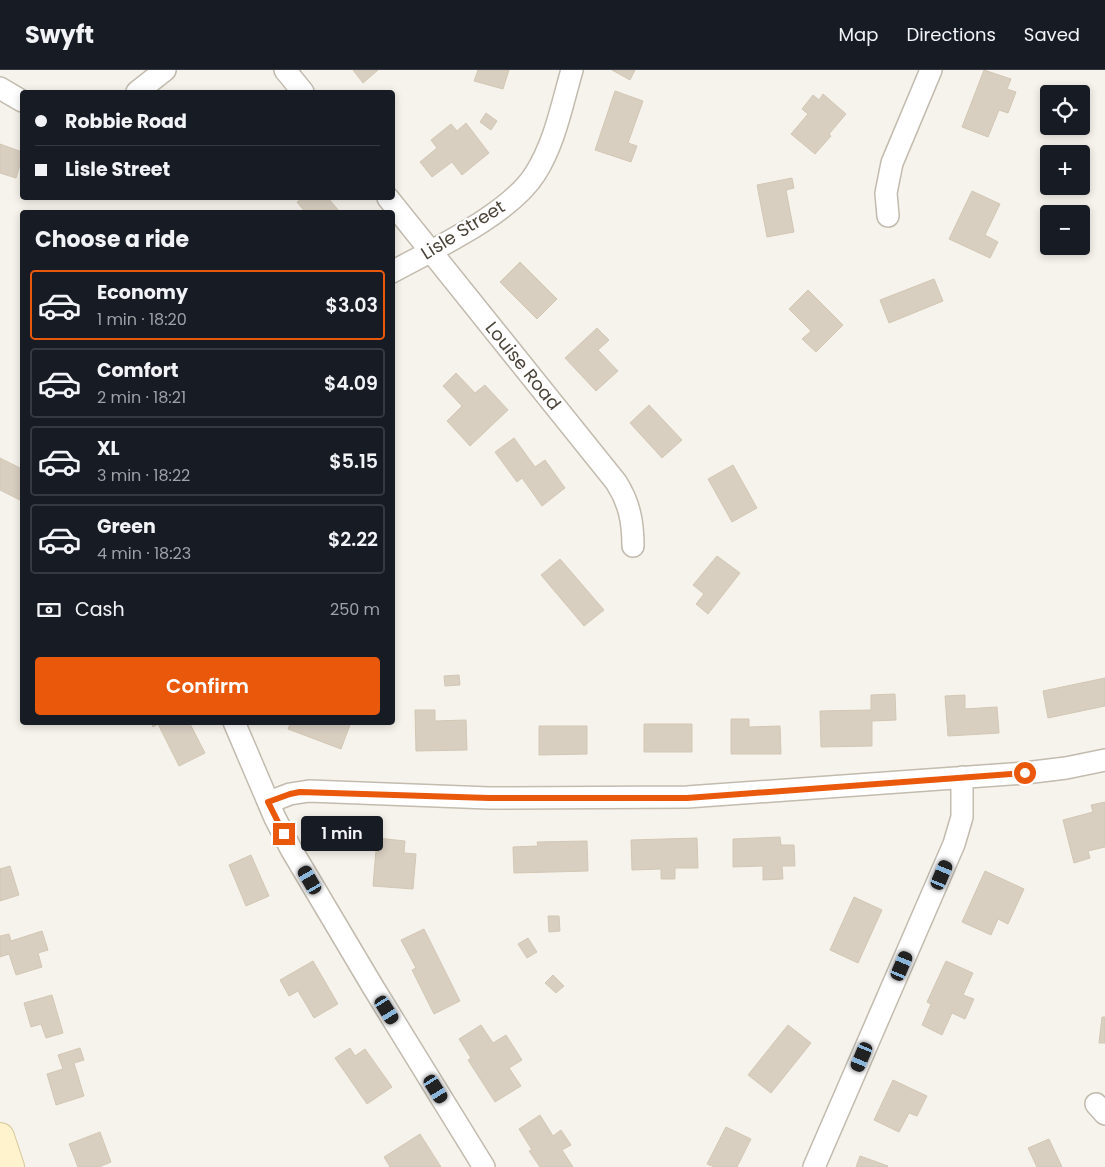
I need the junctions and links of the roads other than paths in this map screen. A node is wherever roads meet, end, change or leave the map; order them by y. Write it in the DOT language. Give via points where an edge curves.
graph roads {
  1 [pos="165,70"];
  2 [pos="284,70"];
  3 [pos="572,70"];
  4 [pos="931,70"];
  5 [pos="0,88"];
  6 [pos="140,90"];
  7 [pos="301,90"];
  8 [pos="20,101"];
  9 [pos="390,200"];
  10 [pos="888,216"];
  11 [pos="431,251"];
  12 [pos="395,270"];
  13 [pos="633,546"];
  14 [pos="235,725"];
  15 [pos="1105,760"];
  16 [pos="962,777"];
  17 [pos="268,802"];
  18 [pos="0,1137"];
  19 [pos="10,1167"];
  20 [pos="484,1167"];
  21 [pos="814,1167"];
  1 -- 6 [label="street"];
  2 -- 7 [label="street"];
  3 -- 11 [label="street, Lisle Street" via="551,141 536,174 514,198 490,216"];
  4 -- 10 [label="street" via="892,163 886,193"];
  5 -- 8 [label="street"];
  9 -- 11 [label="street, Louise Road"];
  11 -- 12 [label="street, Lisle Street"];
  11 -- 13 [label="street, Louise Road" via="616,482 632,516"];
  14 -- 17 [label="street"];
  15 -- 16 [label="street" via="1039,772"];
  16 -- 17 [label="street" via="687,798 489,798 309,791"];
  16 -- 21 [label="street" via="962,817 954,844"];
  17 -- 20 [label="street" via="363,971"];
  18 -- 19 [label="main road"];
}
